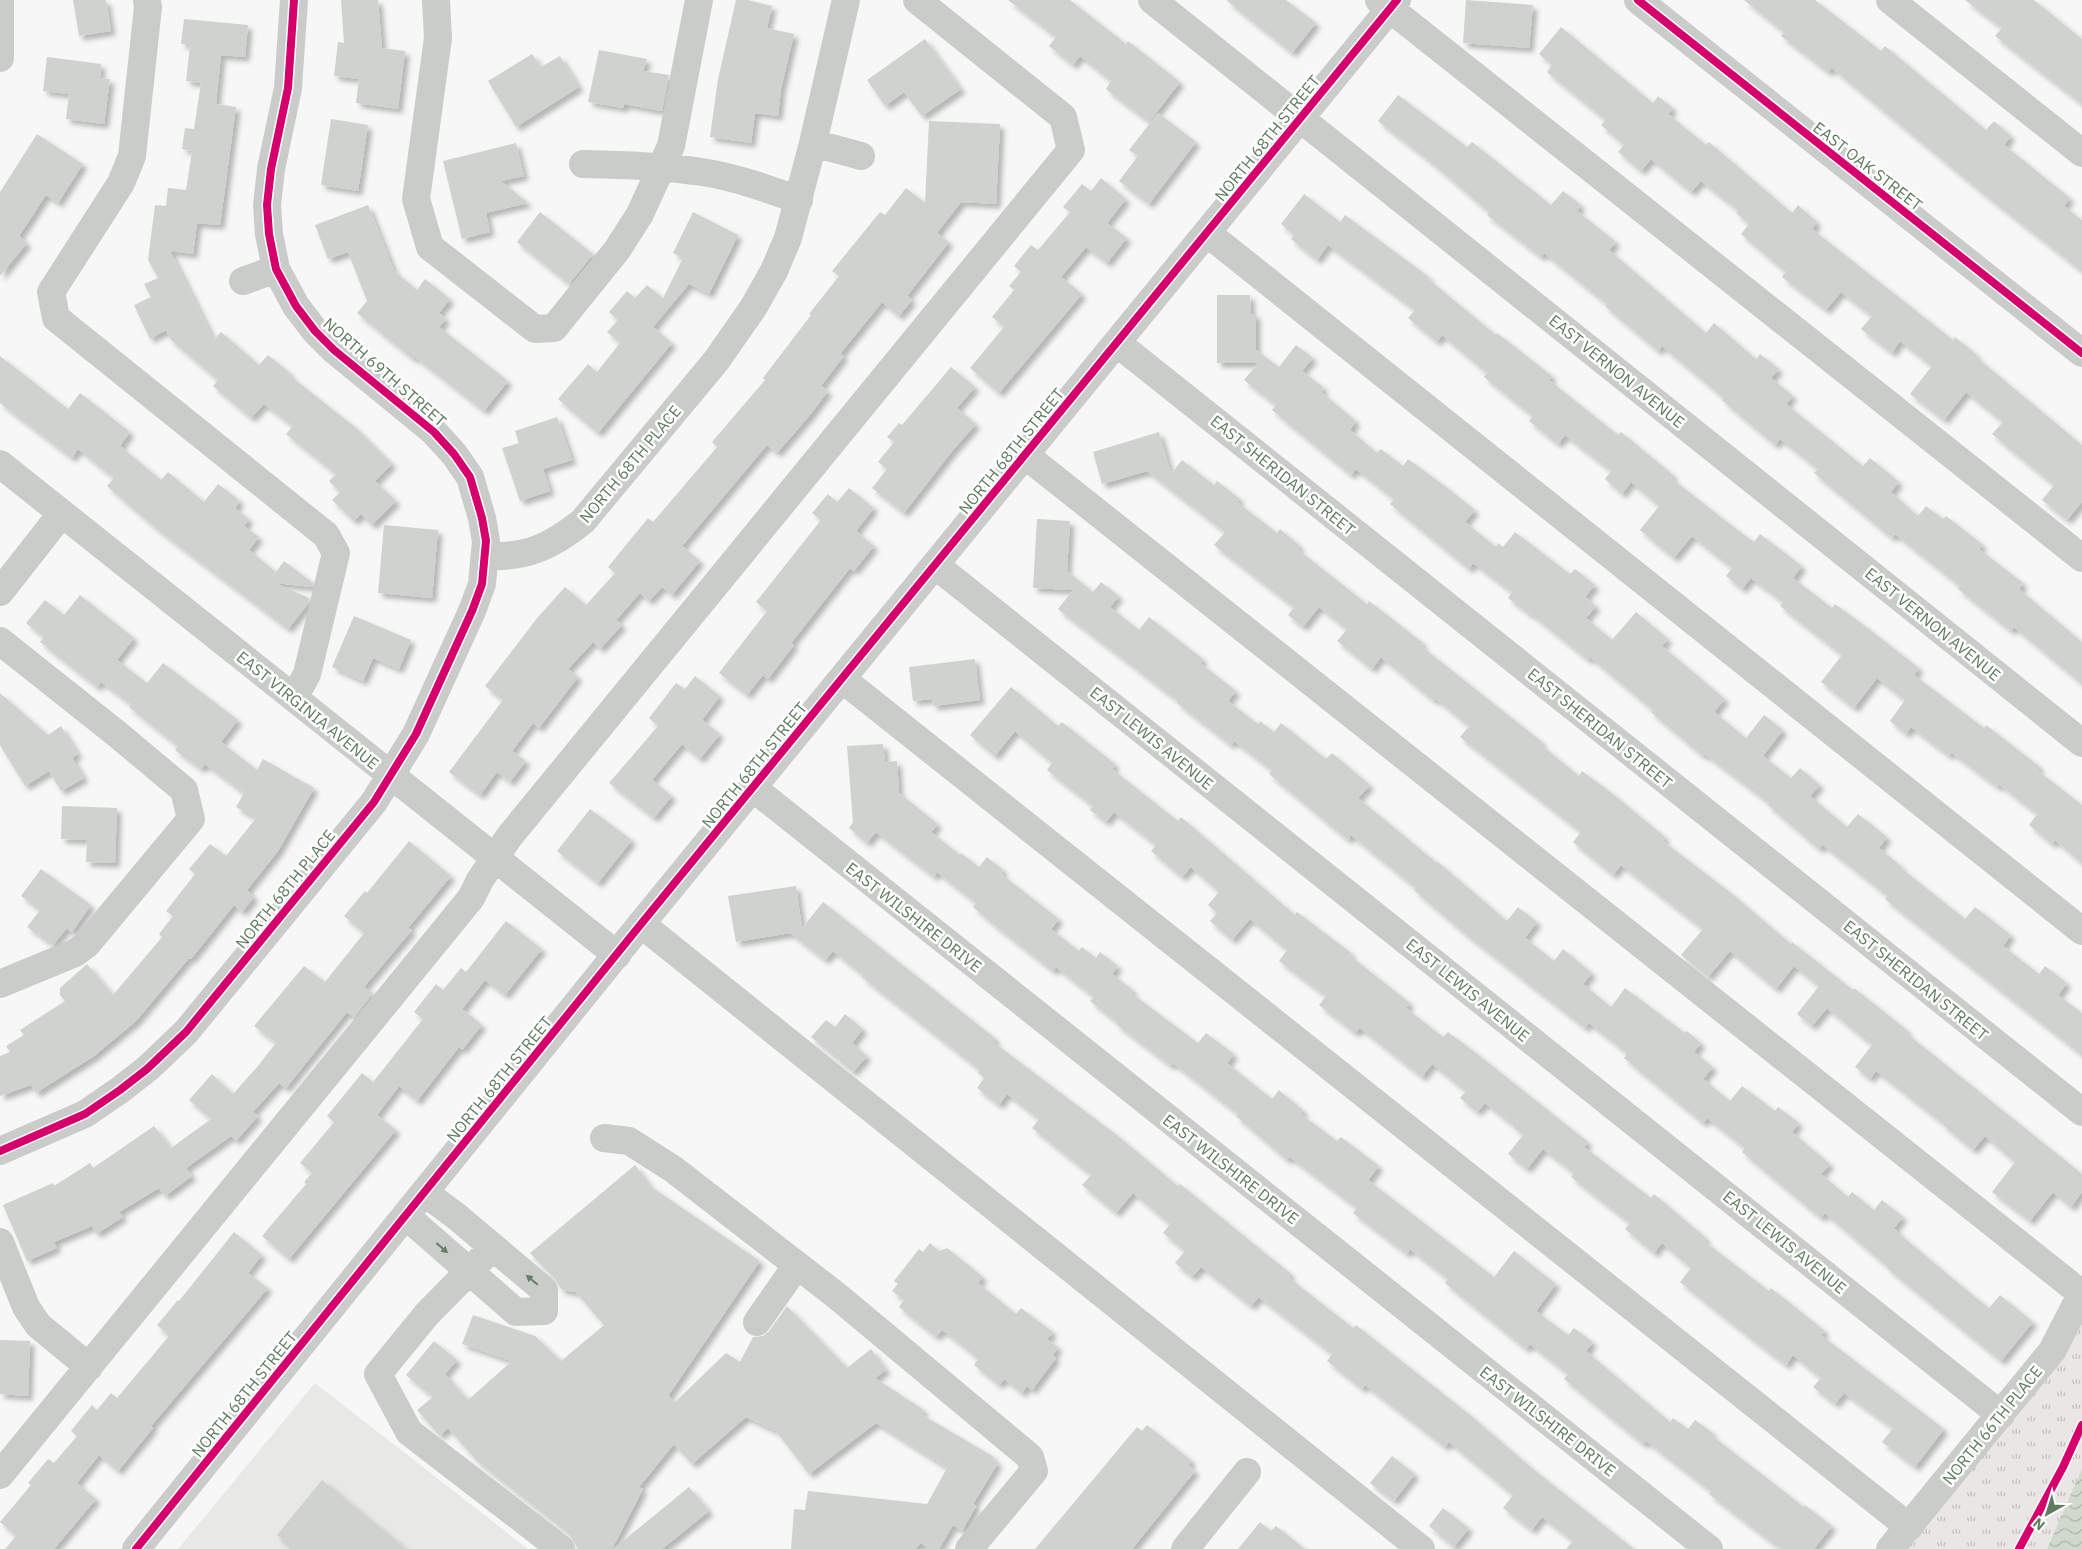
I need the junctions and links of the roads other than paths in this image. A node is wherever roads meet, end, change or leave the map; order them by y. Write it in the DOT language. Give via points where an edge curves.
graph roads {
  1 [pos="0,0"];
  2 [pos="147,0"];
  3 [pos="294,0"];
  4 [pos="436,0"];
  5 [pos="699,0"];
  6 [pos="846,0"];
  7 [pos="917,0"];
  8 [pos="1152,0"];
  9 [pos="1638,0"];
  10 [pos="1890,0"];
  11 [pos="1389,3"];
  12 [pos="0,58"];
  13 [pos="1300,118"];
  14 [pos="813,143"];
  15 [pos="2082,153"];
  16 [pos="861,156"];
  17 [pos="583,164"];
  18 [pos="661,168"];
  19 [pos="799,200"];
  20 [pos="1207,233"];
  21 [pos="276,268"];
  22 [pos="243,280"];
  23 [pos="1117,343"];
  24 [pos="2082,353"];
  25 [pos="1025,455"];
  26 [pos="0,464"];
  27 [pos="62,513"];
  28 [pos="484,556"];
  29 [pos="2082,558"];
  30 [pos="935,566"];
  31 [pos="0,592"];
  32 [pos="0,641"];
  33 [pos="842,679"];
  34 [pos="294,698"];
  35 [pos="2082,742"];
  36 [pos="390,776"];
  37 [pos="753,788"];
  38 [pos="496,858"];
  39 [pos="641,924"];
  40 [pos="2082,931"];
  41 [pos="617,955"];
  42 [pos="0,984"];
  43 [pos="2082,1112"];
  44 [pos="604,1138"];
  45 [pos="0,1151"];
  46 [pos="424,1193"];
  47 [pos="406,1216"];
  48 [pos="0,1242"];
  49 [pos="492,1247"];
  50 [pos="797,1265"];
  51 [pos="468,1272"];
  52 [pos="2082,1293"];
  53 [pos="757,1322"];
  54 [pos="89,1367"];
  55 [pos="2001,1415"];
  56 [pos="1247,1472"];
  57 [pos="0,1475"];
  58 [pos="1909,1527"];
  59 [pos="136,1549"];
  60 [pos="561,1549"];
  61 [pos="969,1549"];
  62 [pos="1185,1549"];
  63 [pos="1421,1549"];
  64 [pos="1709,1549"];
  65 [pos="1890,1549"];
  1 -- 12 [label="street"];
  2 -- 34 [label="street" via="132,156 120,183 51,292 56,318 326,535 336,553 307,674"];
  3 -- 21 [label="street, NORTH 69TH STREET" via="288,88 267,205"];
  4 -- 18 [label="street" via="438,38 416,199 430,247 535,329 554,328 617,250 640,214"];
  5 -- 18 [label="street" via="671,146"];
  6 -- 14 [label="street, NORTH 68TH PLACE"];
  7 -- 38 [label="street" via="1063,117 1070,150 509,837"];
  8 -- 13 [label="street, EAST VERNON AVENUE"];
  9 -- 24 [label="street, EAST OAK STREET"];
  10 -- 15 [label="street"];
  11 -- 13 [label="street, NORTH 68TH STREET"];
  11 -- 29 [label="street"];
  13 -- 20 [label="street, NORTH 68TH STREET"];
  13 -- 35 [label="street, EAST VERNON AVENUE"];
  14 -- 16 [label="street"];
  14 -- 19 [label="street, NORTH 68TH PLACE"];
  17 -- 18 [label="street"];
  18 -- 19 [label="street" via="704,172"];
  19 -- 28 [label="street, NORTH 68TH PLACE" via="774,271 740,328 599,503 583,521 547,546 507,557"];
  20 -- 23 [label="street, NORTH 68TH STREET"];
  20 -- 40 [label="street"];
  21 -- 22 [label="street"];
  21 -- 28 [label="street, NORTH 69TH STREET" via="296,306 315,332 434,432 454,454 470,477 482,518 486,541"];
  23 -- 25 [label="street, NORTH 68TH STREET"];
  23 -- 43 [label="street, EAST SHERIDAN STREET"];
  25 -- 30 [label="street, NORTH 68TH STREET"];
  25 -- 52 [label="street"];
  26 -- 27 [label="street, EAST VIRGINIA AVENUE"];
  27 -- 31 [label="street"];
  27 -- 34 [label="street, EAST VIRGINIA AVENUE"];
  28 -- 36 [label="street, NORTH 68TH PLACE" via="482,584 472,611 416,734"];
  30 -- 33 [label="street, NORTH 68TH STREET"];
  30 -- 55 [label="street, EAST LEWIS AVENUE"];
  32 -- 42 [label="street" via="184,790 191,819 86,944 75,953"];
  33 -- 37 [label="street, NORTH 68TH STREET"];
  33 -- 58 [label="street"];
  34 -- 36 [label="street, EAST VIRGINIA AVENUE"];
  36 -- 38 [label="street, EAST VIRGINIA AVENUE"];
  36 -- 45 [label="street, NORTH 68TH PLACE" via="374,802 166,1052 85,1114"];
  37 -- 39 [label="street, NORTH 68TH STREET"];
  37 -- 64 [label="street, EAST WILSHIRE DRIVE"];
  38 -- 41 [label="street, EAST VIRGINIA AVENUE"];
  38 -- 54 [label="street" via="471,898"];
  39 -- 41 [label="street, NORTH 68TH STREET"];
  39 -- 63 [label="street"];
  41 -- 46 [label="street, NORTH 68TH STREET"];
  44 -- 50 [label="street" via="629,1141 673,1169"];
  46 -- 47 [label="street, NORTH 68TH STREET"];
  46 -- 49 [label="street"];
  47 -- 51 [label="street, one-way"];
  47 -- 59 [label="street, NORTH 68TH STREET"];
  48 -- 54 [label="street" via="26,1307 38,1325"];
  49 -- 51 [label="street"];
  51 -- 49 [label="street, one-way" via="516,1312 544,1311 544,1290"];
  50 -- 53 [label="street"];
  50 -- 61 [label="street" via="1030,1457 1034,1471"];
  51 -- 60 [label="street" via="427,1314 378,1374 409,1432"];
  52 -- 55 [label="street, NORTH 66TH PLACE" via="2052,1351"];
  54 -- 57 [label="street"];
  55 -- 58 [label="street, NORTH 66TH PLACE"];
  56 -- 62 [label="street"];
  58 -- 65 [label="street, NORTH 66TH PLACE"];
}
